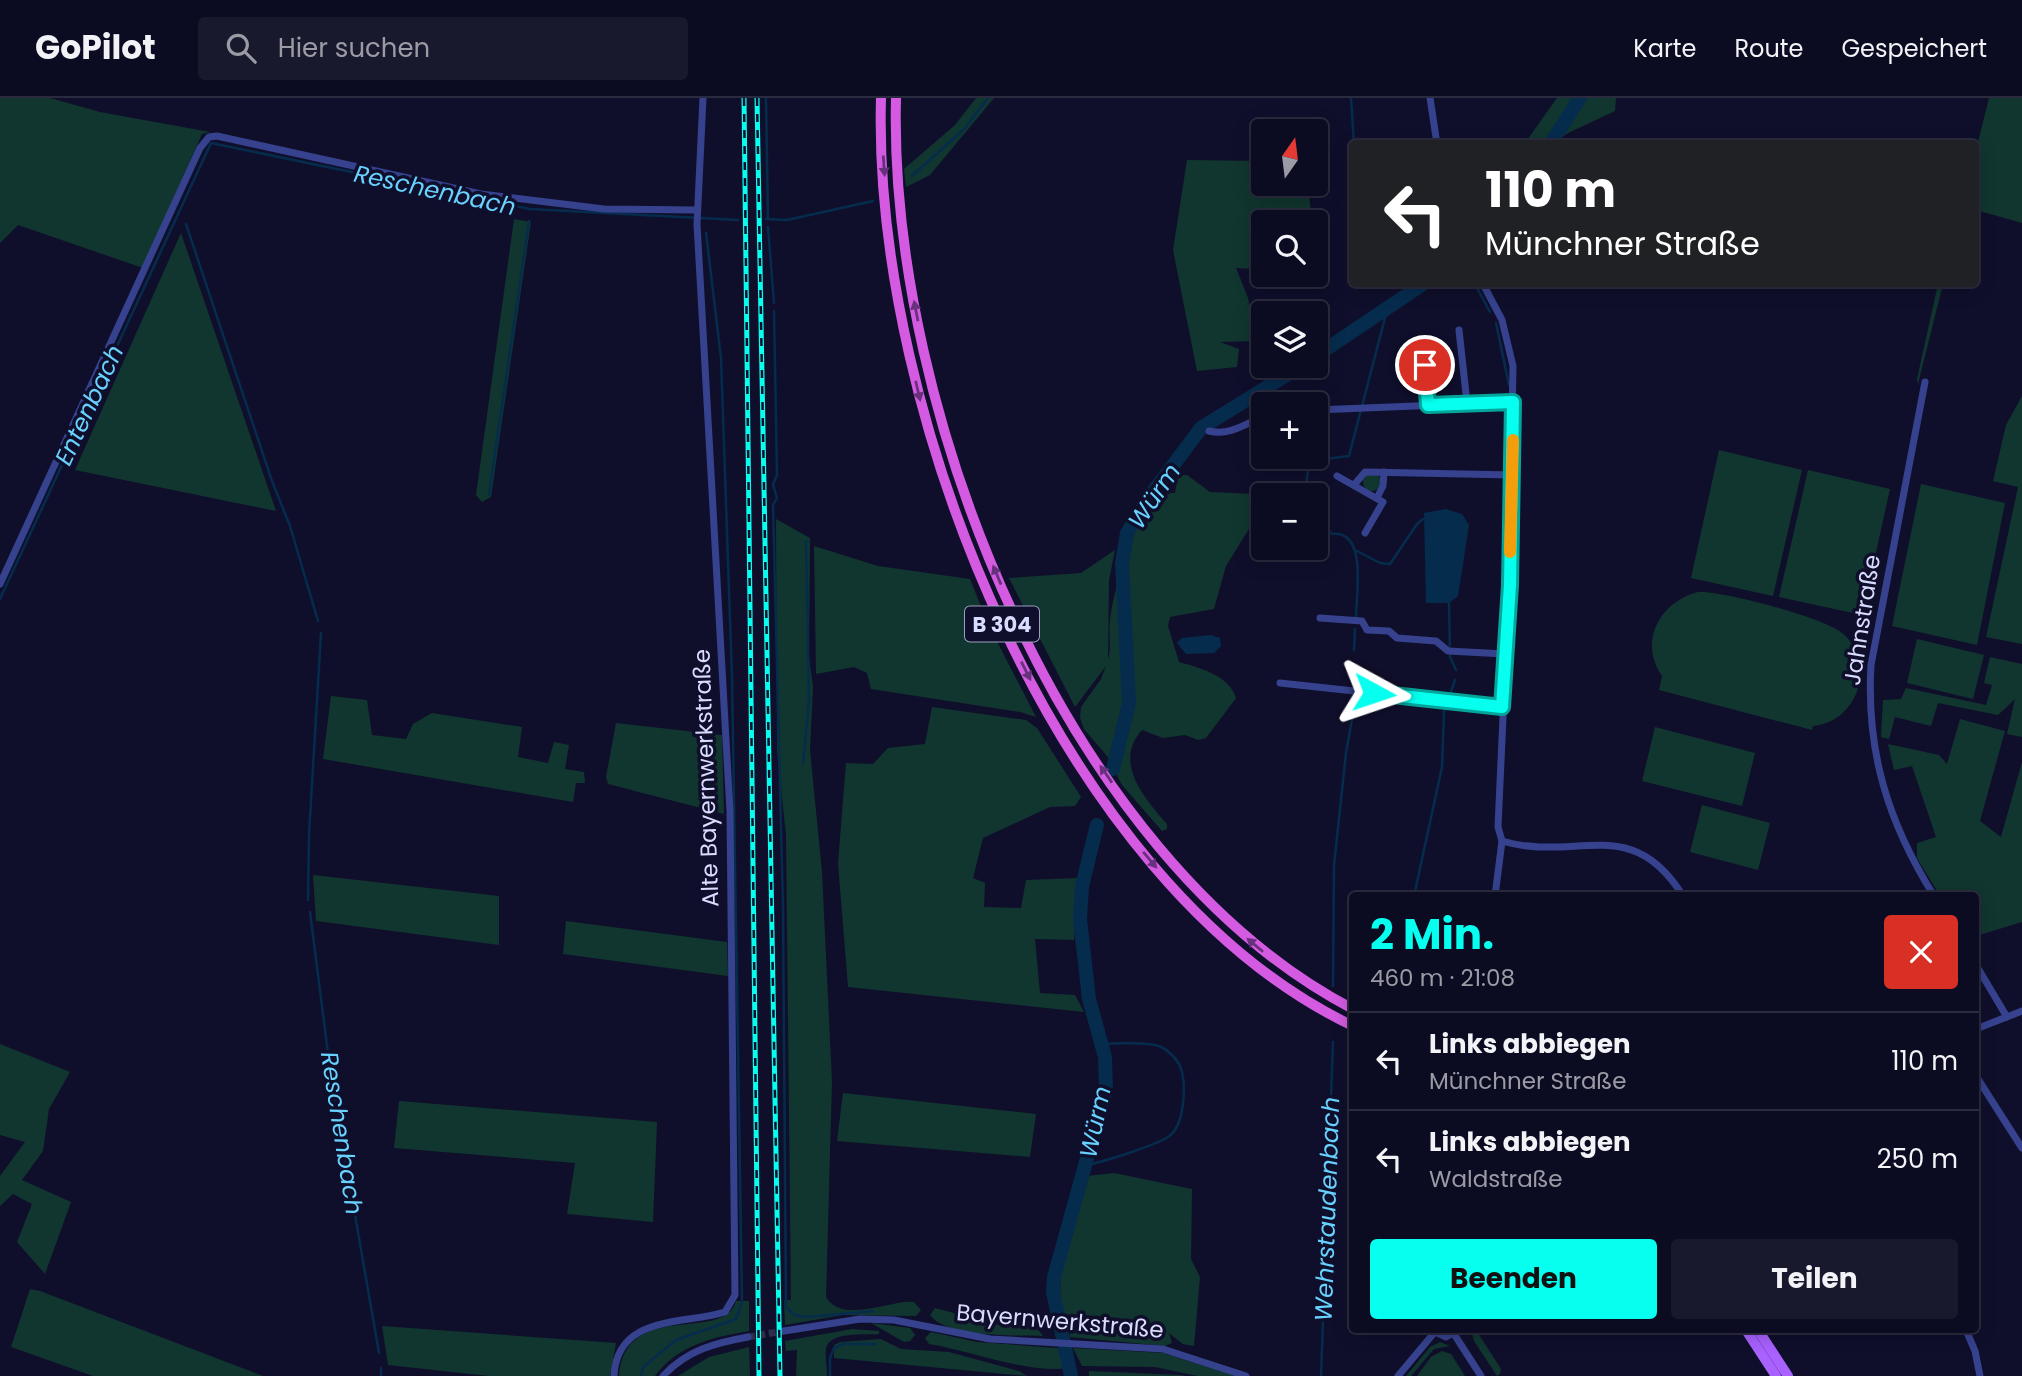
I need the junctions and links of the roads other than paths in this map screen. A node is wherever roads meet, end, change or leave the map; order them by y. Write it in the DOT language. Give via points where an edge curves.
graph roads {
  1 [pos="703,98"];
  2 [pos="881,98"];
  3 [pos="896,98"];
  4 [pos="1430,98"];
  5 [pos="1436,140"];
  6 [pos="697,212"];
  7 [pos="1484,287"];
  8 [pos="1459,330"];
  9 [pos="1424,344"];
  10 [pos="1925,382"];
  11 [pos="1513,402"];
  12 [pos="1467,403"];
  13 [pos="1428,405"];
  14 [pos="1328,409"];
  15 [pos="1251,422"];
  16 [pos="1209,431"];
  17 [pos="1384,472"];
  18 [pos="1337,475"];
  19 [pos="1513,475"];
  20 [pos="1354,485"];
  21 [pos="1377,498"];
  22 [pos="1365,533"];
  23 [pos="0,584"];
  24 [pos="1320,618"];
  25 [pos="1504,654"];
  26 [pos="1280,683"];
  27 [pos="1502,707"];
  28 [pos="1502,841"];
  29 [pos="1496,892"];
  30 [pos="1680,892"];
  31 [pos="1932,892"];
  32 [pos="1979,970"];
  33 [pos="1349,1007"];
  34 [pos="2022,1011"];
  35 [pos="2007,1017"];
  36 [pos="1349,1024"];
  37 [pos="1979,1028"];
  38 [pos="1979,1081"];
  39 [pos="2022,1148"];
  40 [pos="784,1331"];
  41 [pos="1430,1333"];
  42 [pos="1437,1333"];
  43 [pos="1454,1333"];
  44 [pos="1457,1333"];
  45 [pos="1748,1333"];
  46 [pos="1760,1333"];
  47 [pos="1967,1333"];
  48 [pos="748,1337"];
  49 [pos="614,1376"];
  50 [pos="663,1376"];
  51 [pos="1246,1376"];
  52 [pos="1398,1376"];
  53 [pos="1481,1376"];
  54 [pos="1776,1376"];
  55 [pos="1788,1376"];
  56 [pos="1980,1376"];
  1 -- 6 [label="street, Alte Bayernwerkstraße"];
  2 -- 36 [label="highway, B 304, one-way" via="887,216 900,309 923,413 956,515 1004,630 1078,764 1177,892 1262,971"];
  33 -- 3 [label="highway, B 304, one-way" via="1272,960 1189,882 1105,773 1036,657 974,520 939,410 915,307 902,215"];
  4 -- 5 [label="street"];
  6 -- 23 [label="street" via="604,209 481,194 209,137"];
  6 -- 49 [label="street, Alte Bayernwerkstraße" via="730,811 735,1295 725,1312 676,1320 635,1334 620,1350"];
  7 -- 11 [label="street" via="1505,330 1513,366"];
  8 -- 12 [label="street"];
  9 -- 13 [label="street"];
  10 -- 31 [label="street, Jahnstraße" via="1873,652 1869,699 1879,776 1907,852"];
  11 -- 12 [label="street"];
  11 -- 19 [label="street"];
  12 -- 13 [label="street"];
  13 -- 14 [label="street"];
  15 -- 16 [label="street" via="1221,434"];
  17 -- 19 [label="street"];
  17 -- 20 [label="street" via="1365,472"];
  17 -- 21 [label="street"];
  18 -- 20 [label="street"];
  19 -- 25 [label="street"];
  20 -- 21 [label="street"];
  21 -- 22 [label="street" via="1383,502"];
  24 -- 25 [label="street" via="1362,621 1367,629 1390,631 1397,638 1436,641 1451,651"];
  25 -- 27 [label="street"];
  26 -- 27 [label="street"];
  27 -- 28 [label="street" via="1497,827"];
  28 -- 29 [label="street"];
  28 -- 30 [label="street" via="1635,849 1664,868"];
  32 -- 35 [label="street"];
  34 -- 35 [label="street"];
  35 -- 37 [label="street"];
  38 -- 39 [label="street"];
  40 -- 51 [label="street, Bayernwerkstraße" via="860,1319 911,1322 990,1339 1163,1349"];
  41 -- 52 [label="street"];
  42 -- 43 [label="street" via="1446,1337"];
  44 -- 53 [label="street"];
  45 -- 54 [label="main road"];
  46 -- 55 [label="main road"];
  47 -- 56 [label="street"];
  48 -- 50 [label="street" via="700,1349"];
}
